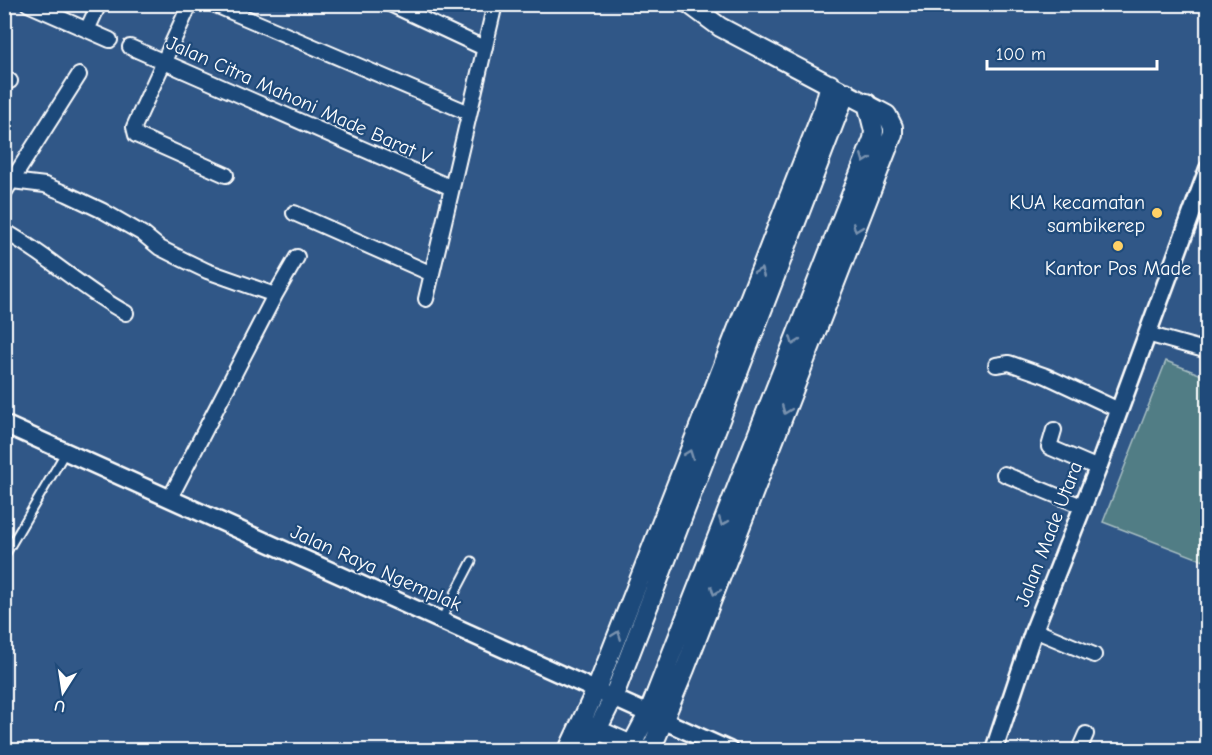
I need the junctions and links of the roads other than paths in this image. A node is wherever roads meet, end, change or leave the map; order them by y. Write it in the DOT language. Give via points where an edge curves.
graph roads {
  1 [pos="28,4"];
  2 [pos="99,4"];
  3 [pos="190,4"];
  4 [pos="213,4"];
  5 [pos="390,4"];
  6 [pos="495,4"];
  7 [pos="690,4"];
  8 [pos="87,30"];
  9 [pos="110,40"];
  10 [pos="130,47"];
  11 [pos="484,48"];
  12 [pos="163,62"];
  13 [pos="78,75"];
  14 [pos="838,88"];
  15 [pos="867,103"];
  16 [pos="469,113"];
  17 [pos="1208,169"];
  18 [pos="226,175"];
  19 [pos="12,181"];
  20 [pos="452,188"];
  21 [pos="4,194"];
  22 [pos="294,213"];
  23 [pos="4,231"];
  24 [pos="297,257"];
  25 [pos="432,274"];
  26 [pos="275,295"];
  27 [pos="426,299"];
  28 [pos="126,313"];
  29 [pos="1147,334"];
  30 [pos="1208,351"];
  31 [pos="996,365"];
  32 [pos="1119,410"];
  33 [pos="4,424"];
  34 [pos="1054,430"];
  35 [pos="65,452"];
  36 [pos="1098,468"];
  37 [pos="1004,474"];
  38 [pos="170,498"];
  39 [pos="1084,507"];
  40 [pos="4,557"];
  41 [pos="472,561"];
  42 [pos="441,620"];
  43 [pos="1034,630"];
  44 [pos="1094,655"];
  45 [pos="596,690"];
  46 [pos="613,698"];
  47 [pos="656,718"];
  48 [pos="590,727"];
  49 [pos="1086,734"];
  50 [pos="635,749"];
  51 [pos="568,750"];
  52 [pos="587,750"];
  53 [pos="651,750"];
  54 [pos="729,750"];
  55 [pos="994,750"];
  56 [pos="1079,750"];
  1 -- 8 [label="street"];
  2 -- 8 [label="street"];
  3 -- 12 [label="street"];
  4 -- 16 [label="street"];
  5 -- 11 [label="street"];
  6 -- 11 [label="street"];
  7 -- 14 [label="main road" via="720,27"];
  8 -- 9 [label="street"];
  10 -- 12 [label="street, Jalan Citra Mahoni Made Barat V"];
  11 -- 16 [label="street"];
  12 -- 18 [label="street" via="135,127 136,135"];
  12 -- 20 [label="street, Jalan Citra Mahoni Made Barat V"];
  13 -- 19 [label="street"];
  14 -- 15 [label="main road"];
  45 -- 14 [label="main road, one-way" via="823,110"];
  14 -- 46 [label="main road"];
  15 -- 47 [label="main road, one-way" via="873,139"];
  15 -- 47 [label="main road, one-way" via="887,115 893,134"];
  16 -- 20 [label="street"];
  17 -- 29 [label="street, Jalan Made Utara"];
  19 -- 21 [label="street"];
  19 -- 26 [label="street" via="45,185 67,194 184,260"];
  20 -- 25 [label="street"];
  22 -- 25 [label="street"];
  23 -- 28 [label="street" via="30,245 100,300"];
  24 -- 26 [label="street"];
  25 -- 27 [label="street"];
  26 -- 38 [label="street"];
  29 -- 30 [label="street"];
  29 -- 32 [label="street, Jalan Made Utara"];
  31 -- 32 [label="street" via="1009,363 1046,376"];
  32 -- 36 [label="street, Jalan Made Utara"];
  33 -- 35 [label="street, Jalan Raya Ngemplak"];
  34 -- 36 [label="street" via="1050,447"];
  35 -- 38 [label="street, Jalan Raya Ngemplak"];
  35 -- 40 [label="lane"];
  36 -- 39 [label="street, Jalan Made Utara"];
  37 -- 39 [label="street"];
  38 -- 42 [label="street, Jalan Raya Ngemplak"];
  39 -- 43 [label="street, Jalan Made Utara"];
  41 -- 42 [label="lane"];
  42 -- 45 [label="street, Jalan Raya Ngemplak"];
  43 -- 44 [label="street"];
  43 -- 55 [label="street, Jalan Made Utara"];
  45 -- 46 [label="street, Jalan Raya Ngemplak"];
  45 -- 48 [label="main road"];
  46 -- 47 [label="street, Jalan Raya Ngemplak"];
  46 -- 48 [label="main road"];
  47 -- 50 [label="main road"];
  47 -- 53 [label="main road"];
  47 -- 54 [label="street, Jalan Raya Ngemplak"];
  48 -- 50 [label="main road"];
  48 -- 51 [label="main road"];
  48 -- 52 [label="main road"];
  49 -- 56 [label="street"];
}
